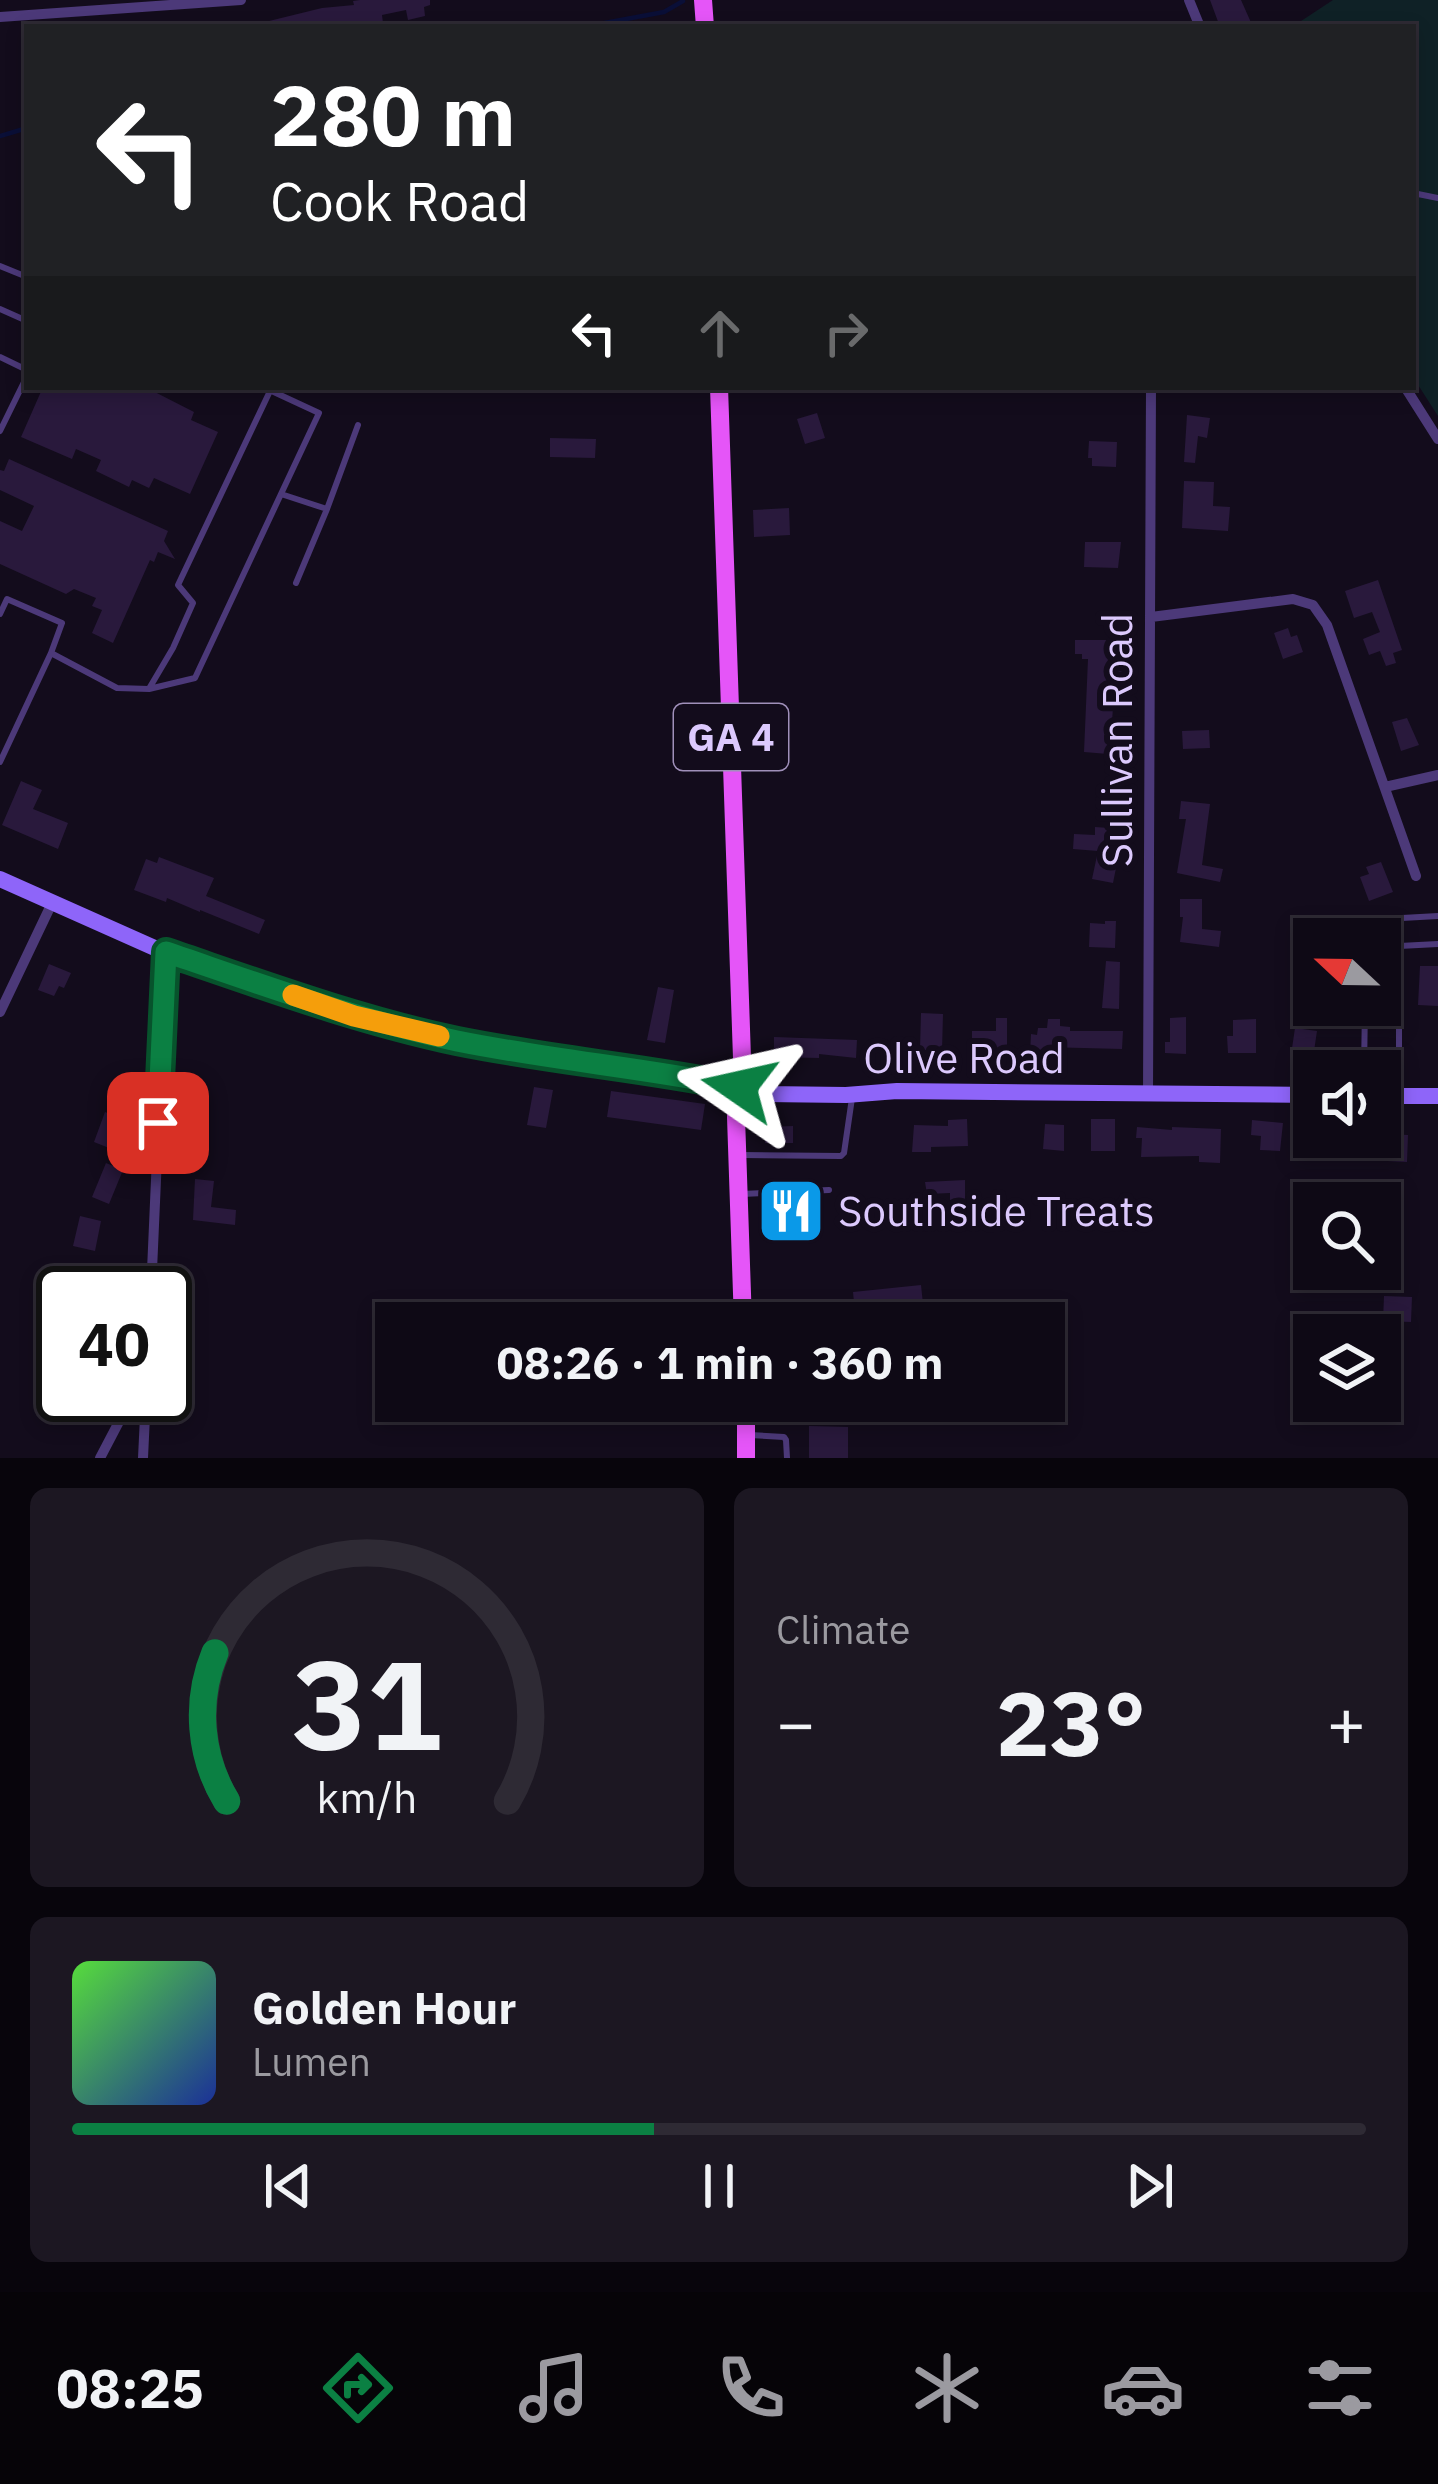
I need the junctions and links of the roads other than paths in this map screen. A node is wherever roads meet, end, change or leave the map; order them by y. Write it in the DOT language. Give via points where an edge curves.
graph roads {
  1 [pos="241,0"];
  2 [pos="0,16"];
  3 [pos="24,378"];
  4 [pos="267,390"];
  5 [pos="269,390"];
  6 [pos="719,390"];
  7 [pos="1151,390"];
  8 [pos="1407,390"];
  9 [pos="4,412"];
  10 [pos="358,425"];
  11 [pos="0,431"];
  12 [pos="1438,439"];
  13 [pos="280,494"];
  14 [pos="327,509"];
  15 [pos="296,583"];
  16 [pos="0,614"];
  17 [pos="1151,617"];
  18 [pos="51,653"];
  19 [pos="149,689"];
  20 [pos="0,762"];
  21 [pos="1438,775"];
  22 [pos="1385,787"];
  23 [pos="1416,876"];
  24 [pos="0,879"];
  25 [pos="52,903"];
  26 [pos="1438,916"];
  27 [pos="1401,918"];
  28 [pos="1438,944"];
  29 [pos="1401,947"];
  30 [pos="166,952"];
  31 [pos="0,1012"];
  32 [pos="739,1087"];
  33 [pos="1148,1093"];
  34 [pos="853,1094"];
  35 [pos="1293,1095"];
  36 [pos="1401,1096"];
  37 [pos="1438,1096"];
  38 [pos="737,1155"];
  39 [pos="830,1190"];
  40 [pos="738,1194"];
  41 [pos="152,1266"];
  42 [pos="743,1302"];
  43 [pos="119,1422"];
  44 [pos="145,1422"];
  45 [pos="746,1422"];
  46 [pos="746,1436"];
  47 [pos="100,1458"];
  48 [pos="143,1458"];
  49 [pos="746,1458"];
  50 [pos="787,1458"];
  1 -- 2 [label="street"];
  3 -- 9 [label="lane"];
  4 -- 19 [label="lane" via="178,585 193,602"];
  5 -- 13 [label="lane" via="319,413"];
  6 -- 32 [label="main road, GA 4"];
  7 -- 17 [label="street, Sullivan Road"];
  8 -- 12 [label="street"];
  9 -- 11 [label="lane"];
  10 -- 14 [label="lane"];
  13 -- 14 [label="lane"];
  13 -- 19 [label="lane" via="195,678"];
  14 -- 15 [label="lane"];
  16 -- 18 [label="lane" via="7,599 62,623"];
  17 -- 22 [label="street" via="1293,599 1313,605"];
  17 -- 33 [label="street, Sullivan Road"];
  18 -- 19 [label="lane" via="117,688"];
  18 -- 20 [label="lane"];
  21 -- 22 [label="street"];
  22 -- 23 [label="street"];
  24 -- 25 [label="street, Olive Road"];
  25 -- 30 [label="street, Olive Road"];
  25 -- 31 [label="street"];
  26 -- 27 [label="lane"];
  28 -- 29 [label="lane"];
  30 -- 32 [label="street, Olive Road" via="354,1016 453,1040"];
  30 -- 41 [label="street"];
  32 -- 34 [label="street, Olive Road"];
  32 -- 38 [label="main road, GA 4"];
  33 -- 34 [label="street, Olive Road"];
  33 -- 35 [label="street, Olive Road"];
  34 -- 38 [label="lane" via="841,1156"];
  36 -- 37 [label="street"];
  38 -- 40 [label="main road, GA 4"];
  39 -- 40 [label="lane"];
  40 -- 42 [label="main road, GA 4"];
  43 -- 47 [label="street"];
  44 -- 48 [label="street"];
  45 -- 46 [label="main road"];
  46 -- 49 [label="main road"];
  46 -- 50 [label="lane" via="784,1437"];
}
